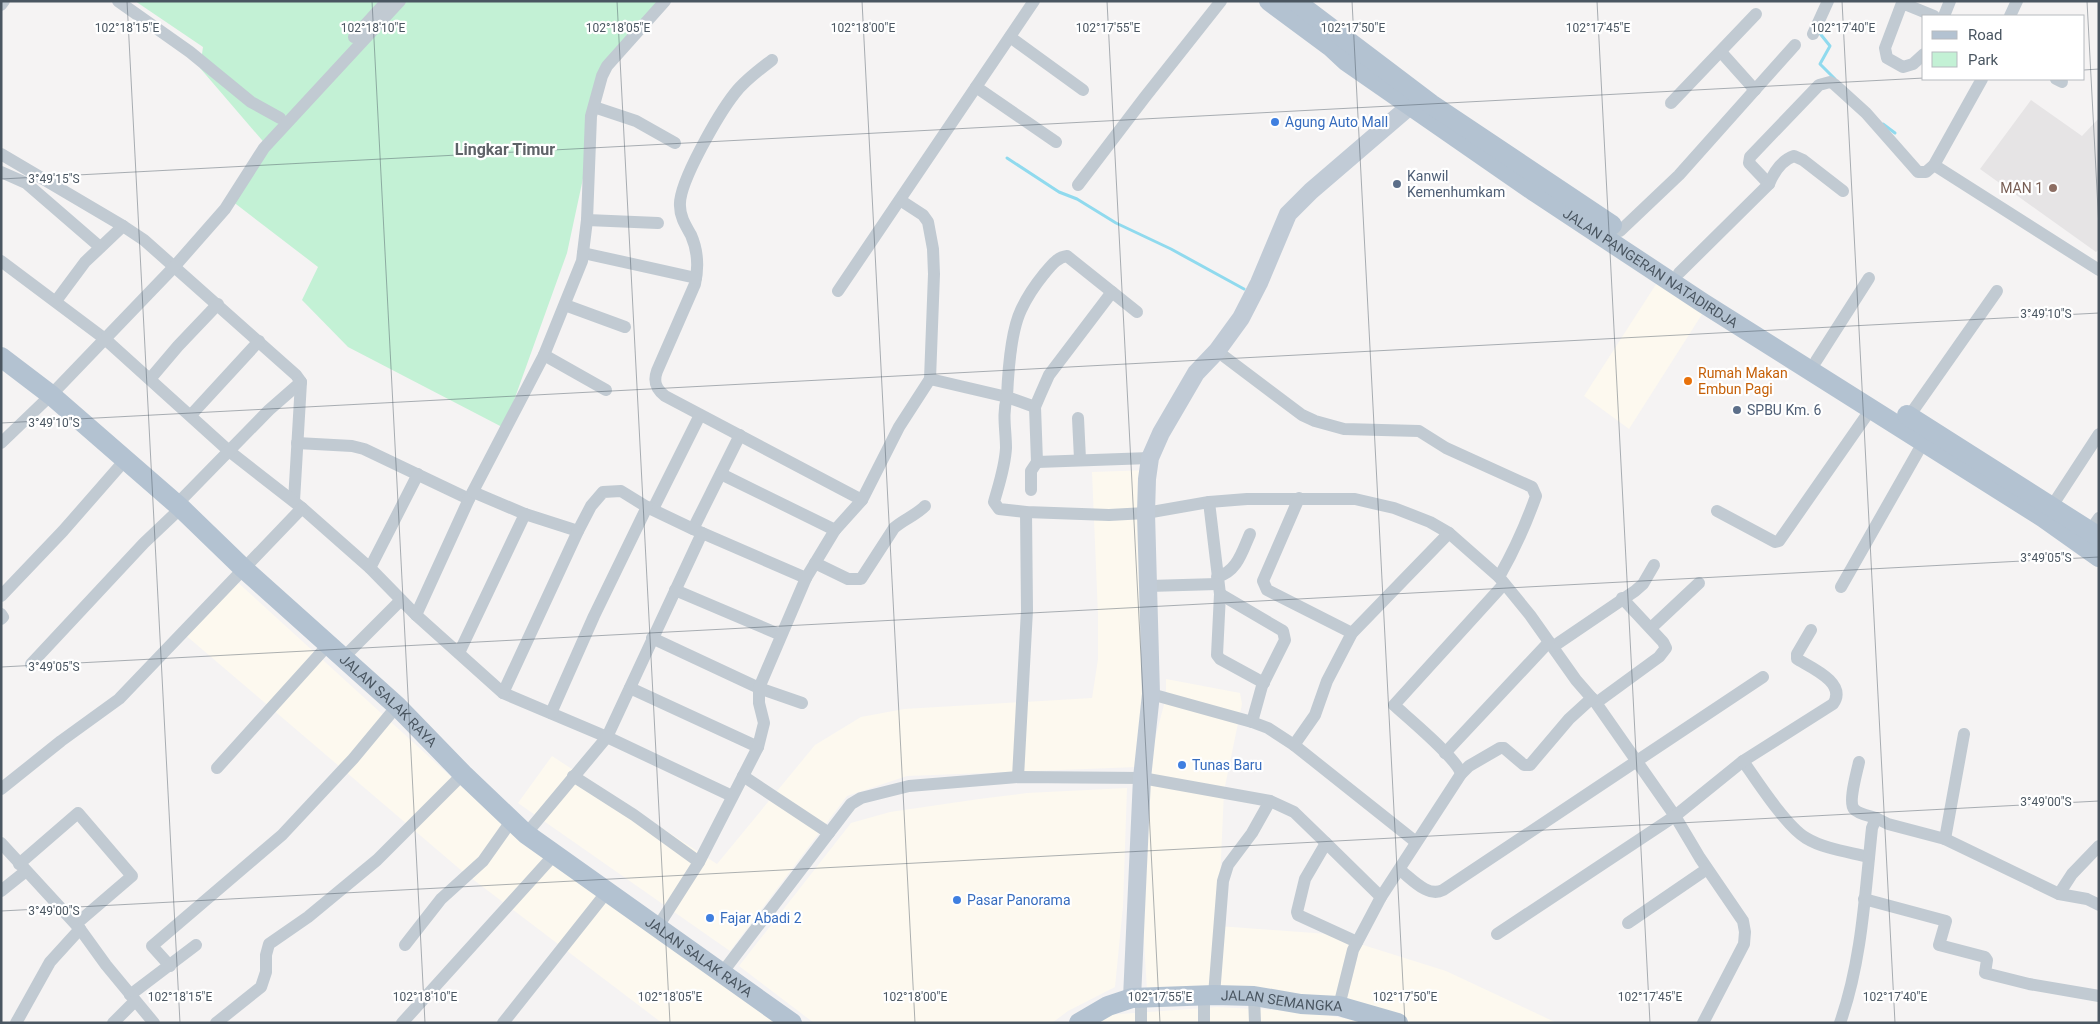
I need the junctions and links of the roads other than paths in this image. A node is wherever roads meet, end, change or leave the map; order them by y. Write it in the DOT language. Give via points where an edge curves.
graph roads {
  1 [pos="4,1"];
  2 [pos="118,1"];
  3 [pos="387,1"];
  4 [pos="400,1"];
  5 [pos="665,1"];
  6 [pos="1034,1"];
  7 [pos="1221,1"];
  8 [pos="1269,1"];
  9 [pos="1295,1"];
  10 [pos="1828,1"];
  11 [pos="1950,1"];
  12 [pos="2017,1"];
  13 [pos="1902,2"];
  14 [pos="1,5"];
  15 [pos="1756,14"];
  16 [pos="1932,15"];
  17 [pos="1944,15"];
  18 [pos="2010,15"];
  19 [pos="1813,34"];
  20 [pos="1010,37"];
  21 [pos="1795,45"];
  22 [pos="1721,52"];
  23 [pos="1922,56"];
  24 [pos="772,60"];
  25 [pos="1981,80"];
  26 [pos="976,87"];
  27 [pos="1083,90"];
  28 [pos="1755,90"];
  29 [pos="1415,101"];
  30 [pos="1671,103"];
  31 [pos="594,107"];
  32 [pos="280,118"];
  33 [pos="675,142"];
  34 [pos="1056,142"];
  35 [pos="264,148"];
  36 [pos="1,154"];
  37 [pos="1934,165"];
  38 [pos="1,172"];
  39 [pos="1769,184"];
  40 [pos="1078,185"];
  41 [pos="1843,191"];
  42 [pos="900,200"];
  43 [pos="587,220"];
  44 [pos="658,223"];
  45 [pos="123,226"];
  46 [pos="1620,231"];
  47 [pos="100,247"];
  48 [pos="583,253"];
  49 [pos="1,261"];
  50 [pos="174,267"];
  51 [pos="2099,270"];
  52 [pos="1678,273"];
  53 [pos="696,278"];
  54 [pos="1869,278"];
  55 [pos="838,291"];
  56 [pos="1997,291"];
  57 [pos="1112,292"];
  58 [pos="56,301"];
  59 [pos="218,304"];
  60 [pos="565,305"];
  61 [pos="1138,312"];
  62 [pos="625,327"];
  63 [pos="105,340"];
  64 [pos="259,341"];
  65 [pos="1217,350"];
  66 [pos="544,355"];
  67 [pos="1,357"];
  68 [pos="1816,361"];
  69 [pos="150,379"];
  70 [pos="930,379"];
  71 [pos="301,382"];
  72 [pos="606,390"];
  73 [pos="51,396"];
  74 [pos="1007,397"];
  75 [pos="1035,408"];
  76 [pos="1871,409"];
  77 [pos="191,415"];
  78 [pos="700,415"];
  79 [pos="1078,418"];
  80 [pos="1905,422"];
  81 [pos="2099,434"];
  82 [pos="740,435"];
  83 [pos="1924,441"];
  84 [pos="297,443"];
  85 [pos="1,444"];
  86 [pos="229,451"];
  87 [pos="1150,458"];
  88 [pos="126,459"];
  89 [pos="1080,459"];
  90 [pos="1037,462"];
  91 [pos="418,474"];
  92 [pos="721,474"];
  93 [pos="1031,490"];
  94 [pos="471,496"];
  95 [pos="1298,498"];
  96 [pos="862,500"];
  97 [pos="1209,502"];
  98 [pos="298,504"];
  99 [pos="179,506"];
  100 [pos="925,506"];
  101 [pos="650,508"];
  102 [pos="1717,511"];
  103 [pos="1026,512"];
  104 [pos="2048,512"];
  105 [pos="1146,513"];
  106 [pos="525,514"];
  107 [pos="2096,529"];
  108 [pos="835,530"];
  109 [pos="578,531"];
  110 [pos="698,531"];
  111 [pos="1449,533"];
  112 [pos="1250,534"];
  113 [pos="2099,557"];
  114 [pos="815,563"];
  115 [pos="1654,565"];
  116 [pos="243,568"];
  117 [pos="370,568"];
  118 [pos="806,578"];
  119 [pos="1501,581"];
  120 [pos="1699,583"];
  121 [pos="1218,585"];
  122 [pos="1149,586"];
  123 [pos="1841,587"];
  124 [pos="675,590"];
  125 [pos="1,596"];
  126 [pos="1622,598"];
  127 [pos="401,600"];
  128 [pos="1,614"];
  129 [pos="416,615"];
  130 [pos="1,619"];
  131 [pos="1651,628"];
  132 [pos="1811,630"];
  133 [pos="1352,633"];
  134 [pos="781,635"];
  135 [pos="652,638"];
  136 [pos="1552,644"];
  137 [pos="328,645"];
  138 [pos="459,653"];
  139 [pos="344,657"];
  140 [pos="31,664"];
  141 [pos="1763,676"];
  142 [pos="1264,683"];
  143 [pos="630,688"];
  144 [pos="759,688"];
  145 [pos="503,693"];
  146 [pos="1151,694"];
  147 [pos="1594,701"];
  148 [pos="802,703"];
  149 [pos="397,706"];
  150 [pos="551,713"];
  151 [pos="1252,722"];
  152 [pos="1964,734"];
  153 [pos="607,737"];
  154 [pos="1294,745"];
  155 [pos="758,748"];
  156 [pos="1446,753"];
  157 [pos="1743,761"];
  158 [pos="1636,762"];
  159 [pos="1858,762"];
  160 [pos="217,768"];
  161 [pos="463,774"];
  162 [pos="1461,774"];
  163 [pos="573,776"];
  164 [pos="743,776"];
  165 [pos="1018,777"];
  166 [pos="1142,778"];
  167 [pos="1,788"];
  168 [pos="732,796"];
  169 [pos="1270,801"];
  170 [pos="1674,816"];
  171 [pos="1876,818"];
  172 [pos="519,827"];
  173 [pos="829,833"];
  174 [pos="1945,838"];
  175 [pos="1416,842"];
  176 [pos="1,843"];
  177 [pos="1326,843"];
  178 [pos="2099,846"];
  179 [pos="554,855"];
  180 [pos="1869,857"];
  181 [pos="699,862"];
  182 [pos="22,868"];
  183 [pos="1708,869"];
  184 [pos="1400,870"];
  185 [pos="1,891"];
  186 [pos="606,893"];
  187 [pos="2059,894"];
  188 [pos="1381,897"];
  189 [pos="1864,899"];
  190 [pos="2099,905"];
  191 [pos="1628,923"];
  192 [pos="78,926"];
  193 [pos="657,928"];
  194 [pos="1497,934"];
  195 [pos="1357,942"];
  196 [pos="196,945"];
  197 [pos="405,945"];
  198 [pos="170,966"];
  199 [pos="722,973"];
  200 [pos="1209,996"];
  201 [pos="1254,996"];
  202 [pos="2099,996"];
  203 [pos="133,998"];
  204 [pos="1136,998"];
  205 [pos="1339,1006"];
  206 [pos="1368,1019"];
  207 [pos="16,1023"];
  208 [pos="113,1023"];
  209 [pos="154,1023"];
  210 [pos="216,1023"];
  211 [pos="402,1023"];
  212 [pos="503,1023"];
  213 [pos="792,1023"];
  214 [pos="1079,1023"];
  215 [pos="1141,1023"];
  216 [pos="1204,1023"];
  217 [pos="1255,1023"];
  218 [pos="1398,1023"];
  219 [pos="1703,1023"];
  220 [pos="1840,1023"];
  1 -- 14 [label="street"];
  2 -- 32 [label="street" via="190,52 251,102"];
  3 -- 32 [label="street"];
  4 -- 35 [label="street"];
  5 -- 31 [label="street" via="607,66"];
  6 -- 20 [label="street"];
  7 -- 40 [label="street"];
  8 -- 29 [label="main road, JALAN PANGERAN NATADIRDJA" via="1346,61"];
  9 -- 29 [label="main road, JALAN PANGERAN NATADIRDJA"];
  10 -- 19 [label="street"];
  11 -- 17 [label="street"];
  12 -- 18 [label="street"];
  13 -- 16 [label="street"];
  13 -- 23 [label="street" via="1885,55 1903,67"];
  15 -- 22 [label="street"];
  20 -- 26 [label="street"];
  20 -- 27 [label="street"];
  21 -- 28 [label="street"];
  22 -- 28 [label="street"];
  22 -- 30 [label="street"];
  24 -- 53 [label="street" via="745,82 724,108 682,192 681,214 698,258"];
  25 -- 37 [label="street"];
  26 -- 34 [label="street"];
  26 -- 42 [label="street"];
  28 -- 46 [label="street" via="1679,175"];
  29 -- 46 [label="main road, JALAN PANGERAN NATADIRDJA"];
  29 -- 65 [label="street" via="1288,214 1241,318"];
  29 -- 76 [label="main road, JALAN PANGERAN NATADIRDJA" via="1535,192"];
  31 -- 33 [label="street" via="636,121"];
  31 -- 43 [label="street" via="590,129"];
  32 -- 35 [label="street" via="264,139"];
  35 -- 50 [label="street" via="226,209"];
  36 -- 45 [label="street"];
  37 -- 39 [label="street" via="1926,172 1918,172 1866,113 1834,84 1824,83 1819,84 1750,157 1749,163"];
  37 -- 51 [label="street"];
  38 -- 47 [label="street" via="26,182"];
  39 -- 41 [label="street" via="1774,172 1794,156"];
  39 -- 52 [label="street"];
  42 -- 55 [label="street"];
  42 -- 70 [label="street" via="928,222 933,249"];
  43 -- 44 [label="street"];
  43 -- 48 [label="street"];
  45 -- 47 [label="street"];
  45 -- 50 [label="street"];
  46 -- 52 [label="main road, JALAN PANGERAN NATADIRDJA"];
  47 -- 58 [label="street"];
  48 -- 53 [label="street"];
  48 -- 60 [label="street"];
  49 -- 58 [label="street"];
  50 -- 59 [label="street"];
  50 -- 63 [label="street"];
  52 -- 68 [label="main road, JALAN PANGERAN NATADIRDJA"];
  53 -- 78 [label="street" via="655,383 665,396"];
  54 -- 68 [label="street"];
  56 -- 80 [label="street"];
  57 -- 61 [label="street"];
  57 -- 74 [label="street" via="1067,256 1050,267 1020,310 1008,371"];
  57 -- 75 [label="street" via="1049,375"];
  58 -- 63 [label="street"];
  59 -- 64 [label="street"];
  59 -- 69 [label="street"];
  60 -- 62 [label="street"];
  60 -- 66 [label="street"];
  63 -- 69 [label="street"];
  63 -- 73 [label="street"];
  64 -- 71 [label="street"];
  64 -- 77 [label="street"];
  65 -- 87 [label="street" via="1196,373 1160,433"];
  65 -- 119 [label="street" via="1315,422 1344,429 1419,431 1446,448 1532,487 1536,496 1532,509"];
  66 -- 72 [label="street"];
  66 -- 94 [label="street"];
  67 -- 73 [label="main road, JALAN SALAK RAYA"];
  68 -- 80 [label="main road, JALAN PANGERAN NATADIRDJA"];
  69 -- 77 [label="street"];
  70 -- 74 [label="street"];
  70 -- 96 [label="street" via="899,427"];
  71 -- 84 [label="street"];
  71 -- 86 [label="street"];
  73 -- 85 [label="street"];
  73 -- 88 [label="main road, JALAN SALAK RAYA"];
  74 -- 75 [label="street"];
  74 -- 103 [label="street" via="1003,418 1004,469 994,502 999,509"];
  75 -- 90 [label="street"];
  76 -- 80 [label="main road, JALAN PANGERAN NATADIRDJA"];
  76 -- 102 [label="street" via="1779,542"];
  77 -- 86 [label="street"];
  78 -- 82 [label="street"];
  78 -- 101 [label="street"];
  79 -- 89 [label="street"];
  80 -- 83 [label="main road, JALAN PANGERAN NATADIRDJA"];
  80 -- 104 [label="main road, JALAN PANGERAN NATADIRDJA"];
  81 -- 104 [label="street"];
  82 -- 92 [label="street"];
  82 -- 96 [label="street"];
  83 -- 104 [label="main road, JALAN PANGERAN NATADIRDJA"];
  83 -- 123 [label="street"];
  84 -- 91 [label="street" via="364,449"];
  84 -- 98 [label="street"];
  86 -- 98 [label="street"];
  86 -- 99 [label="street"];
  87 -- 89 [label="street"];
  87 -- 105 [label="street"];
  88 -- 99 [label="main road, JALAN SALAK RAYA"];
  88 -- 125 [label="street"];
  89 -- 90 [label="street"];
  90 -- 93 [label="street" via="1031,471"];
  91 -- 94 [label="street"];
  91 -- 117 [label="street"];
  92 -- 108 [label="street"];
  92 -- 110 [label="street"];
  94 -- 106 [label="street"];
  94 -- 129 [label="street"];
  95 -- 97 [label="street"];
  95 -- 111 [label="street" via="1355,499 1394,508"];
  95 -- 133 [label="street" via="1263,581 1264,586"];
  96 -- 108 [label="street"];
  97 -- 105 [label="street"];
  97 -- 121 [label="street"];
  98 -- 116 [label="street"];
  98 -- 117 [label="street"];
  99 -- 116 [label="main road, JALAN SALAK RAYA"];
  99 -- 140 [label="street"];
  100 -- 114 [label="street" via="894,528 861,579 848,579"];
  101 -- 109 [label="street" via="622,491 603,492 591,506"];
  101 -- 110 [label="street"];
  101 -- 150 [label="street" via="594,616"];
  103 -- 105 [label="street" via="1109,516"];
  103 -- 165 [label="street" via="1027,610"];
  104 -- 107 [label="main road"];
  104 -- 113 [label="main road"];
  105 -- 122 [label="street"];
  106 -- 109 [label="street"];
  106 -- 138 [label="street"];
  108 -- 114 [label="street"];
  109 -- 145 [label="street"];
  110 -- 118 [label="street"];
  110 -- 124 [label="street"];
  111 -- 119 [label="street"];
  111 -- 133 [label="street"];
  112 -- 121 [label="street" via="1234,567"];
  114 -- 118 [label="street"];
  115 -- 126 [label="street" via="1643,584"];
  116 -- 137 [label="main road, JALAN SALAK RAYA"];
  116 -- 167 [label="street" via="119,699"];
  117 -- 127 [label="street"];
  118 -- 134 [label="street"];
  119 -- 136 [label="street"];
  119 -- 156 [label="street" via="1394,705"];
  120 -- 131 [label="street"];
  121 -- 122 [label="street"];
  121 -- 142 [label="street" via="1217,655"];
  121 -- 142 [label="street" via="1285,635"];
  122 -- 146 [label="street"];
  124 -- 134 [label="street"];
  124 -- 135 [label="street"];
  126 -- 131 [label="street"];
  126 -- 136 [label="street"];
  127 -- 129 [label="street"];
  127 -- 139 [label="street"];
  128 -- 130 [label="street"];
  129 -- 138 [label="street"];
  131 -- 147 [label="street" via="1664,642 1665,651"];
  132 -- 157 [label="street" via="1797,659 1827,677 1837,700"];
  133 -- 154 [label="street" via="1327,681 1315,715"];
  134 -- 144 [label="street"];
  135 -- 143 [label="street"];
  135 -- 144 [label="street"];
  136 -- 147 [label="street"];
  136 -- 156 [label="street"];
  137 -- 139 [label="main road, JALAN SALAK RAYA"];
  137 -- 160 [label="street"];
  138 -- 145 [label="street"];
  139 -- 149 [label="main road, JALAN SALAK RAYA"];
  141 -- 158 [label="street"];
  142 -- 151 [label="street"];
  143 -- 153 [label="street"];
  143 -- 155 [label="street"];
  144 -- 148 [label="street"];
  144 -- 155 [label="street" via="764,723"];
  145 -- 150 [label="street"];
  146 -- 151 [label="street"];
  146 -- 166 [label="street"];
  147 -- 158 [label="street"];
  147 -- 162 [label="street" via="1569,719 1530,765 1524,765 1500,748"];
  149 -- 161 [label="main road, JALAN SALAK RAYA"];
  149 -- 198 [label="street" via="282,835 152,946"];
  150 -- 153 [label="street"];
  151 -- 154 [label="street"];
  152 -- 174 [label="street"];
  153 -- 163 [label="street"];
  153 -- 168 [label="street"];
  154 -- 175 [label="street"];
  155 -- 164 [label="street"];
  156 -- 162 [label="street" via="1460,768"];
  157 -- 170 [label="street"];
  157 -- 180 [label="street" via="1771,800 1805,837 1818,844"];
  158 -- 170 [label="street"];
  158 -- 184 [label="street" via="1437,894"];
  159 -- 171 [label="street" via="1852,797 1854,809"];
  161 -- 172 [label="main road, JALAN SALAK RAYA"];
  161 -- 210 [label="street" via="377,860 308,917 269,944 261,987"];
  162 -- 175 [label="street"];
  163 -- 172 [label="street"];
  163 -- 181 [label="street"];
  164 -- 168 [label="street"];
  164 -- 173 [label="street"];
  165 -- 166 [label="street"];
  165 -- 173 [label="street" via="909,786 880,792 851,804"];
  166 -- 169 [label="street"];
  166 -- 204 [label="street"];
  168 -- 181 [label="street"];
  169 -- 177 [label="street" via="1294,812"];
  169 -- 200 [label="street" via="1252,833 1228,865 1223,881"];
  170 -- 183 [label="street"];
  170 -- 194 [label="street"];
  171 -- 174 [label="street"];
  171 -- 180 [label="street"];
  172 -- 179 [label="main road, JALAN SALAK RAYA"];
  172 -- 197 [label="street" via="441,899"];
  173 -- 199 [label="street"];
  174 -- 187 [label="street"];
  175 -- 184 [label="street"];
  176 -- 182 [label="street"];
  177 -- 188 [label="street"];
  177 -- 195 [label="street" via="1305,879 1297,912"];
  178 -- 187 [label="street" via="2072,874"];
  179 -- 186 [label="main road, JALAN SALAK RAYA"];
  179 -- 211 [label="street"];
  180 -- 189 [label="street"];
  181 -- 193 [label="street"];
  182 -- 185 [label="street"];
  182 -- 192 [label="street"];
  182 -- 192 [label="street" via="78,813 132,876"];
  183 -- 191 [label="street"];
  183 -- 219 [label="street" via="1743,921 1745,932 1744,944"];
  184 -- 188 [label="street"];
  186 -- 193 [label="main road, JALAN SALAK RAYA"];
  186 -- 212 [label="street"];
  187 -- 190 [label="street"];
  188 -- 195 [label="street"];
  189 -- 202 [label="street" via="1946,921 1939,945 1985,957 1985,973"];
  189 -- 220 [label="street" via="1847,1003"];
  192 -- 203 [label="street"];
  192 -- 207 [label="street" via="50,962"];
  193 -- 199 [label="main road, JALAN SALAK RAYA"];
  195 -- 205 [label="street"];
  196 -- 198 [label="street"];
  198 -- 203 [label="street"];
  199 -- 213 [label="main road, JALAN SALAK RAYA"];
  200 -- 201 [label="main road, JALAN SEMANGKA"];
  200 -- 204 [label="main road, JALAN SEMANGKA"];
  200 -- 216 [label="street"];
  201 -- 205 [label="main road, JALAN SEMANGKA" via="1300,1004"];
  201 -- 217 [label="street"];
  203 -- 208 [label="street"];
  203 -- 209 [label="street"];
  204 -- 214 [label="main road, JALAN SEMANGKA" via="1108,1006"];
  204 -- 215 [label="street"];
  205 -- 206 [label="main road, JALAN SEMANGKA"];
  206 -- 218 [label="main road, JALAN SEMANGKA"];
}
